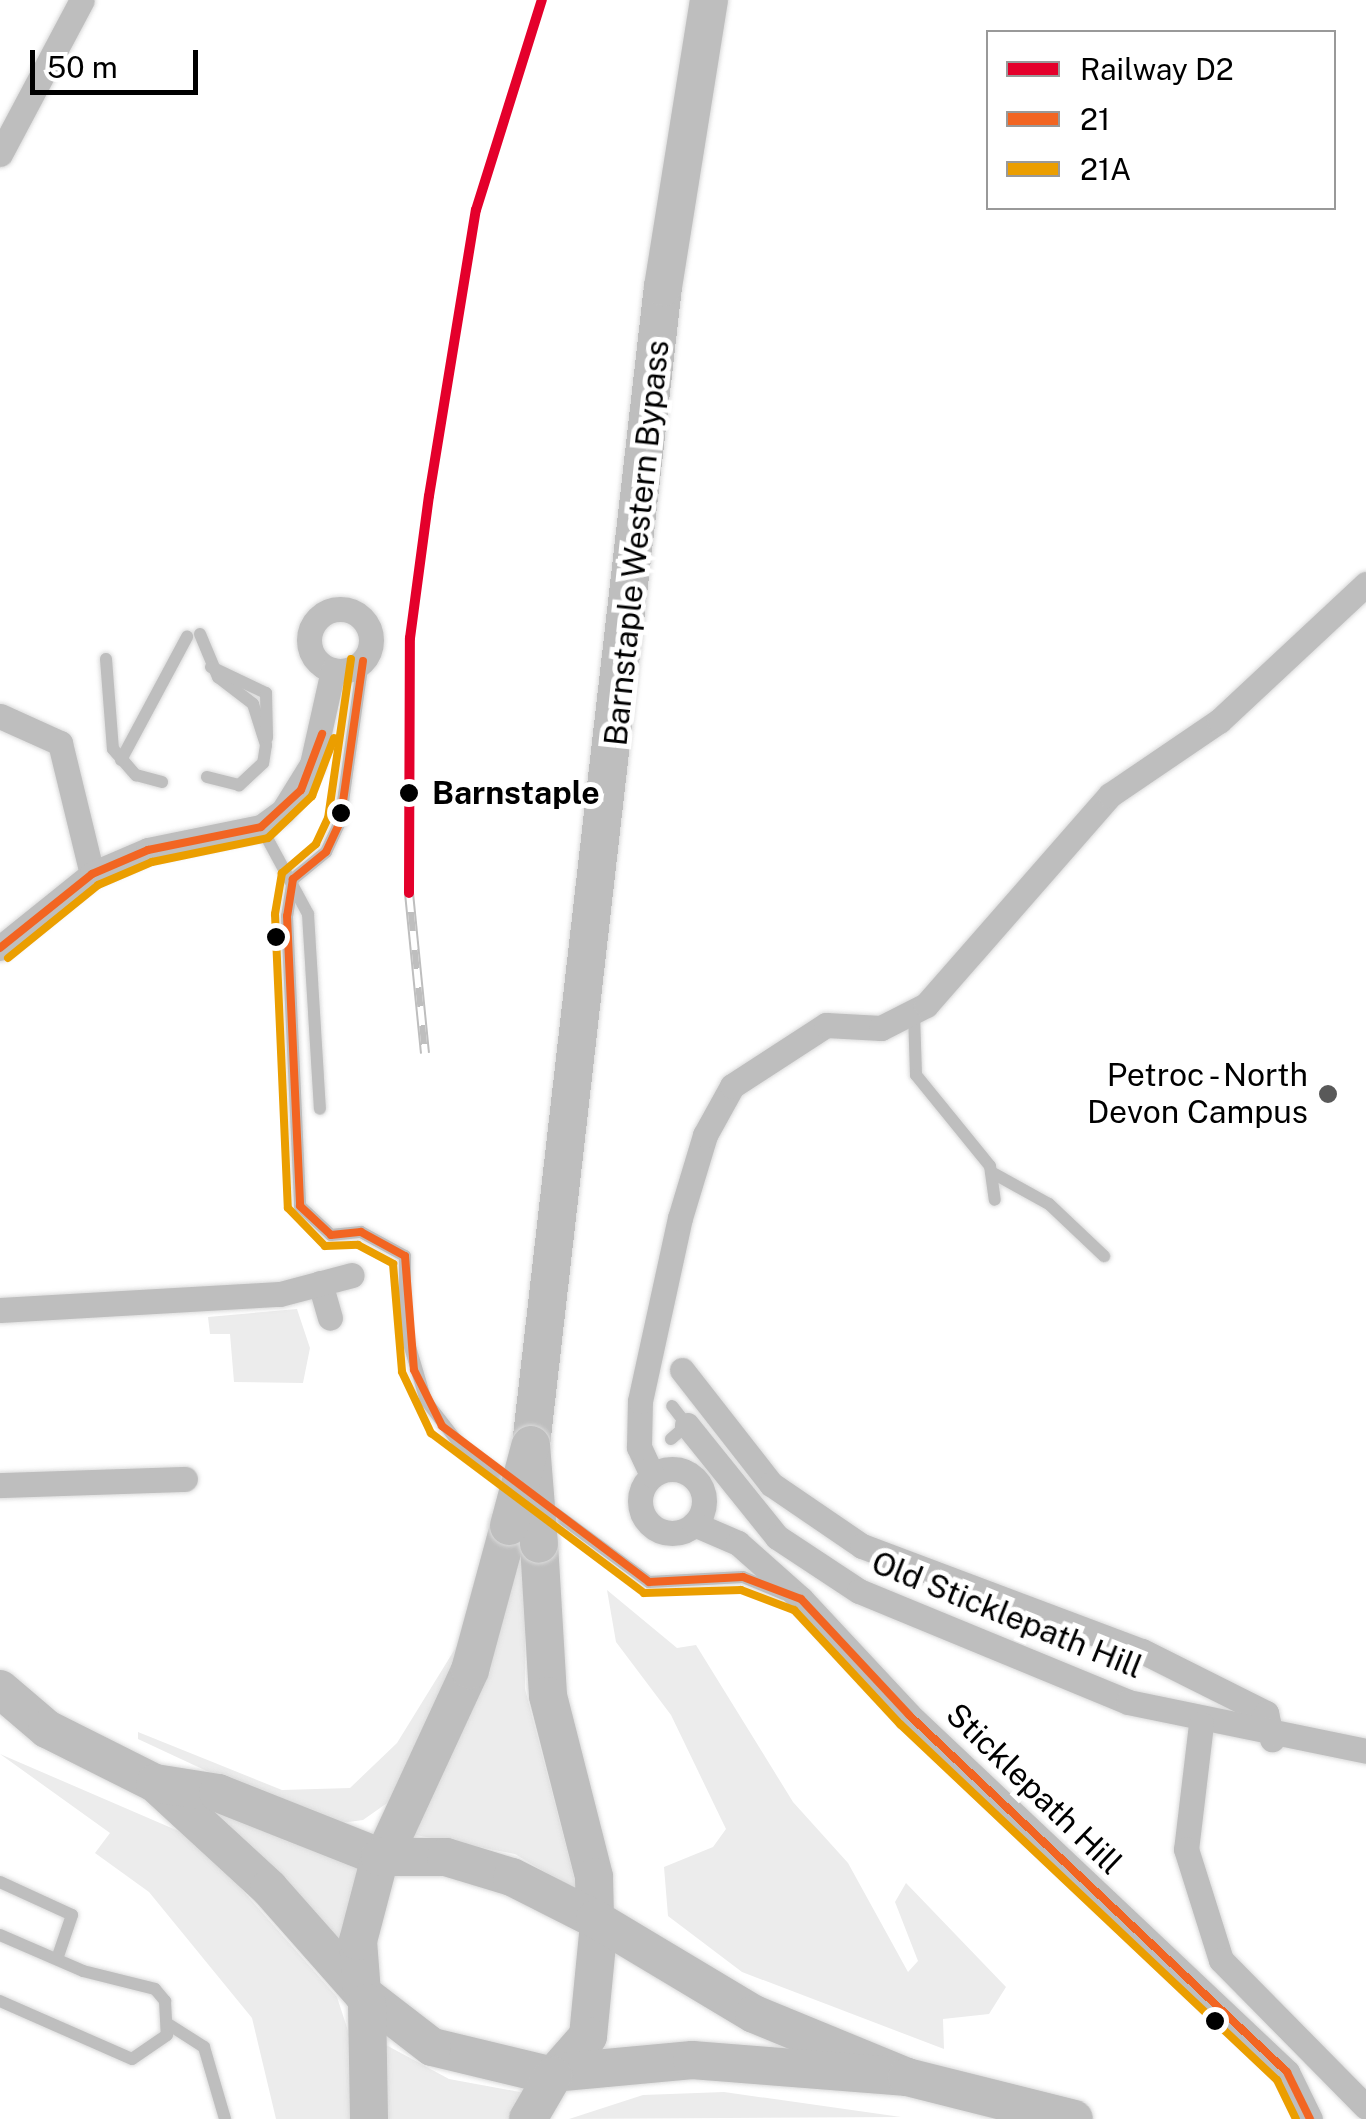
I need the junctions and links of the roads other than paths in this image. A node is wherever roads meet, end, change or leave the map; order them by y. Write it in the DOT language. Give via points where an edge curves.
graph roads {
  1 [pos="82,0"];
  2 [pos="709,0"];
  3 [pos="0,154"];
  4 [pos="1366,584"];
  5 [pos="106,660"];
  6 [pos="363,661"];
  7 [pos="333,670"];
  8 [pos="0,716"];
  9 [pos="120,760"];
  10 [pos="207,777"];
  11 [pos="162,782"];
  12 [pos="261,827"];
  13 [pos="92,874"];
  14 [pos="292,879"];
  15 [pos="0,948"];
  16 [pos="914,1011"];
  17 [pos="320,1109"];
  18 [pos="992,1172"];
  19 [pos="995,1200"];
  20 [pos="1104,1256"];
  21 [pos="352,1275"];
  22 [pos="320,1283"];
  23 [pos="0,1310"];
  24 [pos="330,1318"];
  25 [pos="682,1370"];
  26 [pos="677,1423"];
  27 [pos="652,1475"];
  28 [pos="184,1479"];
  29 [pos="0,1485"];
  30 [pos="694,1524"];
  31 [pos="524,1535"];
  32 [pos="801,1600"];
  33 [pos="0,1689"];
  34 [pos="0,1722"];
  35 [pos="1201,1724"];
  36 [pos="48,1729"];
  37 [pos="1272,1739"];
  38 [pos="1366,1751"];
  39 [pos="155,1783"];
  40 [pos="383,1855"];
  41 [pos="0,1882"];
  42 [pos="597,1921"];
  43 [pos="0,1934"];
  44 [pos="57,1959"];
  45 [pos="365,1998"];
  46 [pos="0,2001"];
  47 [pos="168,2024"];
  48 [pos="558,2074"];
  49 [pos="908,2078"];
  50 [pos="1366,2106"];
  51 [pos="225,2119"];
  52 [pos="369,2119"];
  53 [pos="528,2119"];
  54 [pos="1074,2119"];
  55 [pos="1310,2119"];
  1 -- 3 [label="street"];
  2 -- 31 [label="main road, Barnstaple Western Bypass, bridge" via="663,288"];
  4 -- 16 [label="street" via="1219,721 1110,795"];
  5 -- 9 [label="lane" via="105,710"];
  6 -- 7 [label="street"];
  6 -- 7 [label="street" via="368,626 335,610 310,637 318,661"];
  6 -- 14 [label="lane" via="340,822 326,852"];
  7 -- 12 [label="street" via="306,777"];
  8 -- 13 [label="street" via="60,744"];
  9 -- 10 [label="lane" via="194,636 212,666 253,704 266,746 263,763 239,785"];
  9 -- 11 [label="lane"];
  12 -- 13 [label="street" via="148,850"];
  12 -- 14 [label="lane"];
  13 -- 15 [label="street"];
  14 -- 17 [label="lane" via="314,955"];
  14 -- 32 [label="lane" via="300,1206 331,1235 361,1232 405,1256 414,1370 442,1426 649,1582 743,1577"];
  16 -- 18 [label="lane" via="916,1075"];
  16 -- 27 [label="street" via="880,1028 826,1025 732,1086 705,1135 680,1218 640,1402 639,1447"];
  18 -- 19 [label="lane"];
  18 -- 20 [label="lane" via="1049,1204"];
  21 -- 22 [label="street"];
  22 -- 23 [label="street" via="280,1294"];
  22 -- 24 [label="street"];
  25 -- 37 [label="street" via="771,1484 862,1546 1142,1651 1266,1713"];
  26 -- 35 [label="street, Old Sticklepath Hill" via="759,1518 830,1575 1128,1702"];
  27 -- 30 [label="street" via="679,1470 696,1481 704,1499"];
  27 -- 30 [label="street" via="640,1502 652,1526 675,1533"];
  28 -- 29 [label="street"];
  30 -- 32 [label="street, Sticklepath Hill" via="738,1543"];
  31 -- 40 [label="main road, Barnstaple Western Bypass" via="470,1670"];
  31 -- 42 [label="main road, Barnstaple Western Bypass" via="548,1696 594,1877"];
  32 -- 55 [label="street, Sticklepath Hill" via="1287,2072"];
  33 -- 36 [label="main road"];
  34 -- 36 [label="main road"];
  35 -- 37 [label="street, Old Sticklepath Hill"];
  35 -- 50 [label="street" via="1186,1850 1221,1960"];
  36 -- 39 [label="main road"];
  37 -- 38 [label="street, Old Sticklepath Hill"];
  39 -- 40 [label="main road" via="218,1793"];
  39 -- 45 [label="main road" via="269,1888"];
  40 -- 42 [label="main road" via="477,1863"];
  40 -- 45 [label="main road" via="358,1941"];
  41 -- 44 [label="lane" via="72,1915"];
  42 -- 48 [label="main road" via="588,2036"];
  42 -- 49 [label="main road" via="754,2014"];
  43 -- 44 [label="lane"];
  44 -- 47 [label="lane" via="155,1989"];
  45 -- 48 [label="main road" via="432,2047"];
  45 -- 52 [label="main road"];
  46 -- 47 [label="lane" via="132,2059 161,2045"];
  47 -- 51 [label="lane" via="204,2047"];
  48 -- 49 [label="main road" via="692,2060"];
  48 -- 53 [label="main road"];
  49 -- 54 [label="main road"];
}
